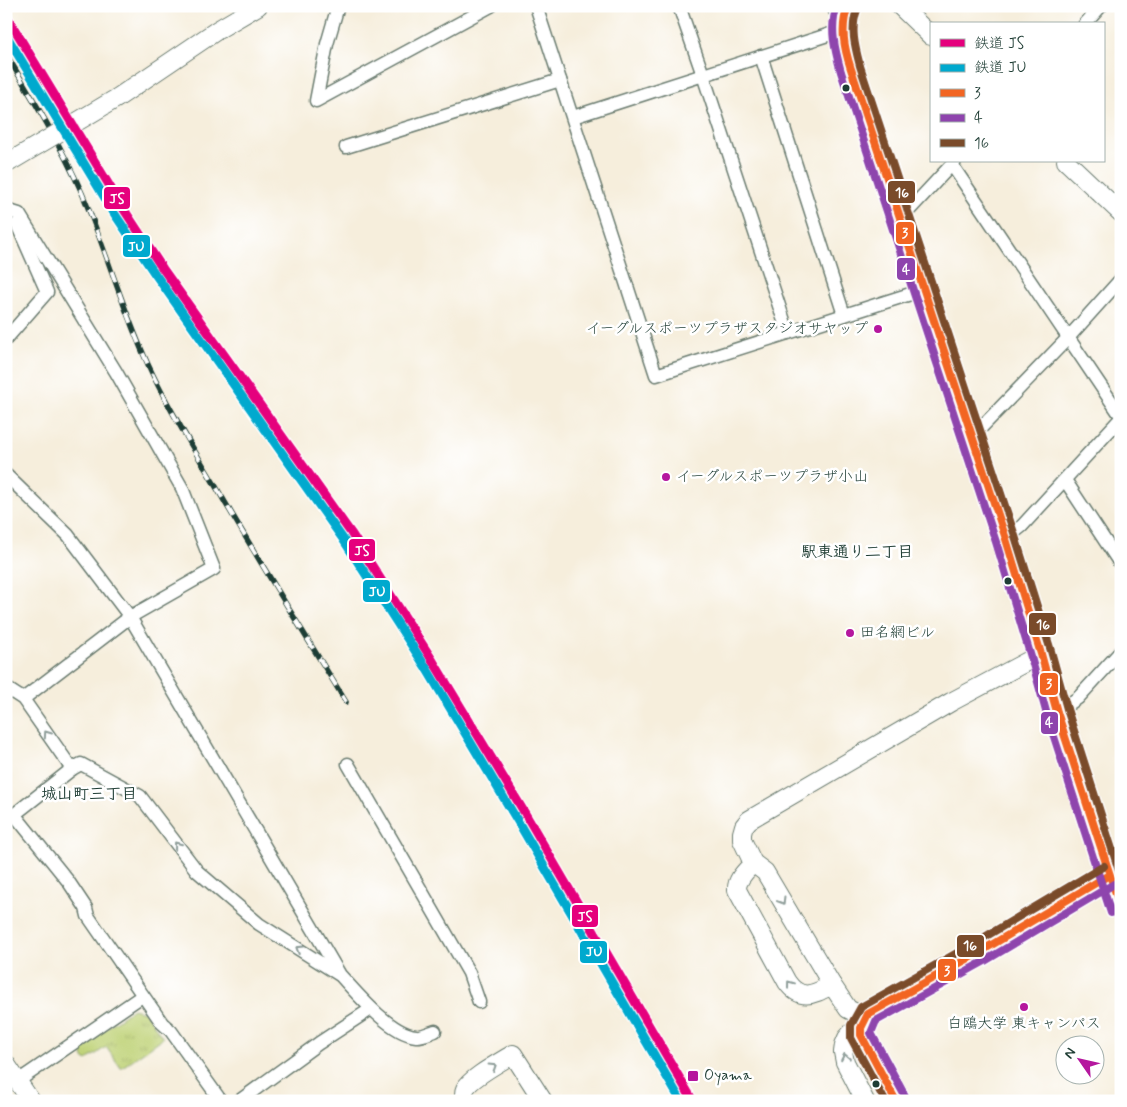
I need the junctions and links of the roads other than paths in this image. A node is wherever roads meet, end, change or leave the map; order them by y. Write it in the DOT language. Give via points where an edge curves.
graph roads {
  1 [pos="258,6"];
  2 [pos="338,6"];
  3 [pos="491,6"];
  4 [pos="536,6"];
  5 [pos="679,6"];
  6 [pos="833,6"];
  7 [pos="848,6"];
  8 [pos="900,6"];
  9 [pos="1101,6"];
  10 [pos="1087,22"];
  11 [pos="843,30"];
  12 [pos="930,35"];
  13 [pos="761,56"];
  14 [pos="703,75"];
  15 [pos="560,80"];
  16 [pos="573,117"];
  17 [pos="346,147"];
  18 [pos="1067,162"];
  19 [pos="954,163"];
  20 [pos="6,164"];
  21 [pos="12,212"];
  22 [pos="1121,213"];
  23 [pos="900,220"];
  24 [pos="1121,279"];
  25 [pos="923,290"];
  26 [pos="844,315"];
  27 [pos="788,333"];
  28 [pos="1068,338"];
  29 [pos="6,339"];
  30 [pos="1121,417"];
  31 [pos="972,437"];
  32 [pos="6,475"];
  33 [pos="1065,480"];
  34 [pos="1006,539"];
  35 [pos="1121,565"];
  36 [pos="130,617"];
  37 [pos="1121,651"];
  38 [pos="1041,654"];
  39 [pos="6,688"];
  40 [pos="23,700"];
  41 [pos="1057,712"];
  42 [pos="348,764"];
  43 [pos="72,769"];
  44 [pos="10,818"];
  45 [pos="753,863"];
  46 [pos="1115,869"];
  47 [pos="1121,910"];
  48 [pos="340,975"];
  49 [pos="832,984"];
  50 [pos="142,996"];
  51 [pos="479,1002"];
  52 [pos="371,1009"];
  53 [pos="868,1014"];
  54 [pos="435,1031"];
  55 [pos="6,1064"];
  56 [pos="18,1081"];
  57 [pos="31,1101"];
  58 [pos="221,1101"];
  59 [pos="240,1101"];
  60 [pos="465,1101"];
  61 [pos="543,1101"];
  62 [pos="865,1101"];
  63 [pos="896,1101"];
  1 -- 20 [label="street, bridge" via="117,98"];
  2 -- 3 [label="street" via="316,101"];
  4 -- 15 [label="street"];
  5 -- 14 [label="street"];
  6 -- 11 [label="street"];
  7 -- 11 [label="street"];
  8 -- 12 [label="street"];
  9 -- 10 [label="street"];
  11 -- 13 [label="street"];
  11 -- 23 [label="street" via="857,89"];
  13 -- 14 [label="street"];
  13 -- 26 [label="street"];
  14 -- 16 [label="street"];
  14 -- 27 [label="street"];
  15 -- 16 [label="street"];
  15 -- 17 [label="street"];
  16 -- 27 [label="street" via="656,375"];
  18 -- 22 [label="street"];
  19 -- 23 [label="street"];
  19 -- 28 [label="street"];
  21 -- 29 [label="street" via="47,292"];
  21 -- 36 [label="street" via="116,372 182,488 214,569"];
  23 -- 25 [label="street"];
  24 -- 28 [label="street"];
  25 -- 26 [label="street"];
  25 -- 31 [label="street"];
  26 -- 27 [label="street"];
  28 -- 30 [label="street"];
  28 -- 31 [label="street"];
  30 -- 33 [label="street"];
  31 -- 34 [label="street"];
  32 -- 36 [label="street" via="68,535"];
  33 -- 34 [label="street"];
  33 -- 35 [label="street"];
  34 -- 38 [label="street"];
  36 -- 40 [label="street"];
  36 -- 48 [label="street"];
  37 -- 41 [label="street" via="1078,698"];
  38 -- 41 [label="street"];
  38 -- 45 [label="street" via="951,702 748,820 742,840"];
  39 -- 40 [label="street"];
  43 -- 40 [label="street, one-way"];
  41 -- 46 [label="street"];
  42 -- 51 [label="street" via="469,973"];
  43 -- 44 [label="street"];
  48 -- 43 [label="street, one-way" via="259,924 197,871 140,796 81,764"];
  44 -- 50 [label="street" via="68,881"];
  45 -- 49 [label="street, one-way" via="765,872"];
  49 -- 45 [label="street, one-way" via="805,995 797,993 787,982 737,890 739,879"];
  46 -- 47 [label="street"];
  46 -- 53 [label="street" via="978,954"];
  48 -- 52 [label="street"];
  49 -- 53 [label="street" via="848,1009"];
  50 -- 56 [label="street"];
  50 -- 58 [label="street"];
  52 -- 54 [label="street" via="398,1030 417,1037"];
  52 -- 59 [label="street"];
  62 -- 53 [label="street, one-way" via="843,1052 850,1032"];
  53 -- 63 [label="street" via="861,1036"];
  55 -- 56 [label="street"];
  56 -- 57 [label="street"];
  60 -- 61 [label="street, one-way" via="463,1096 467,1085 513,1054"];
}
